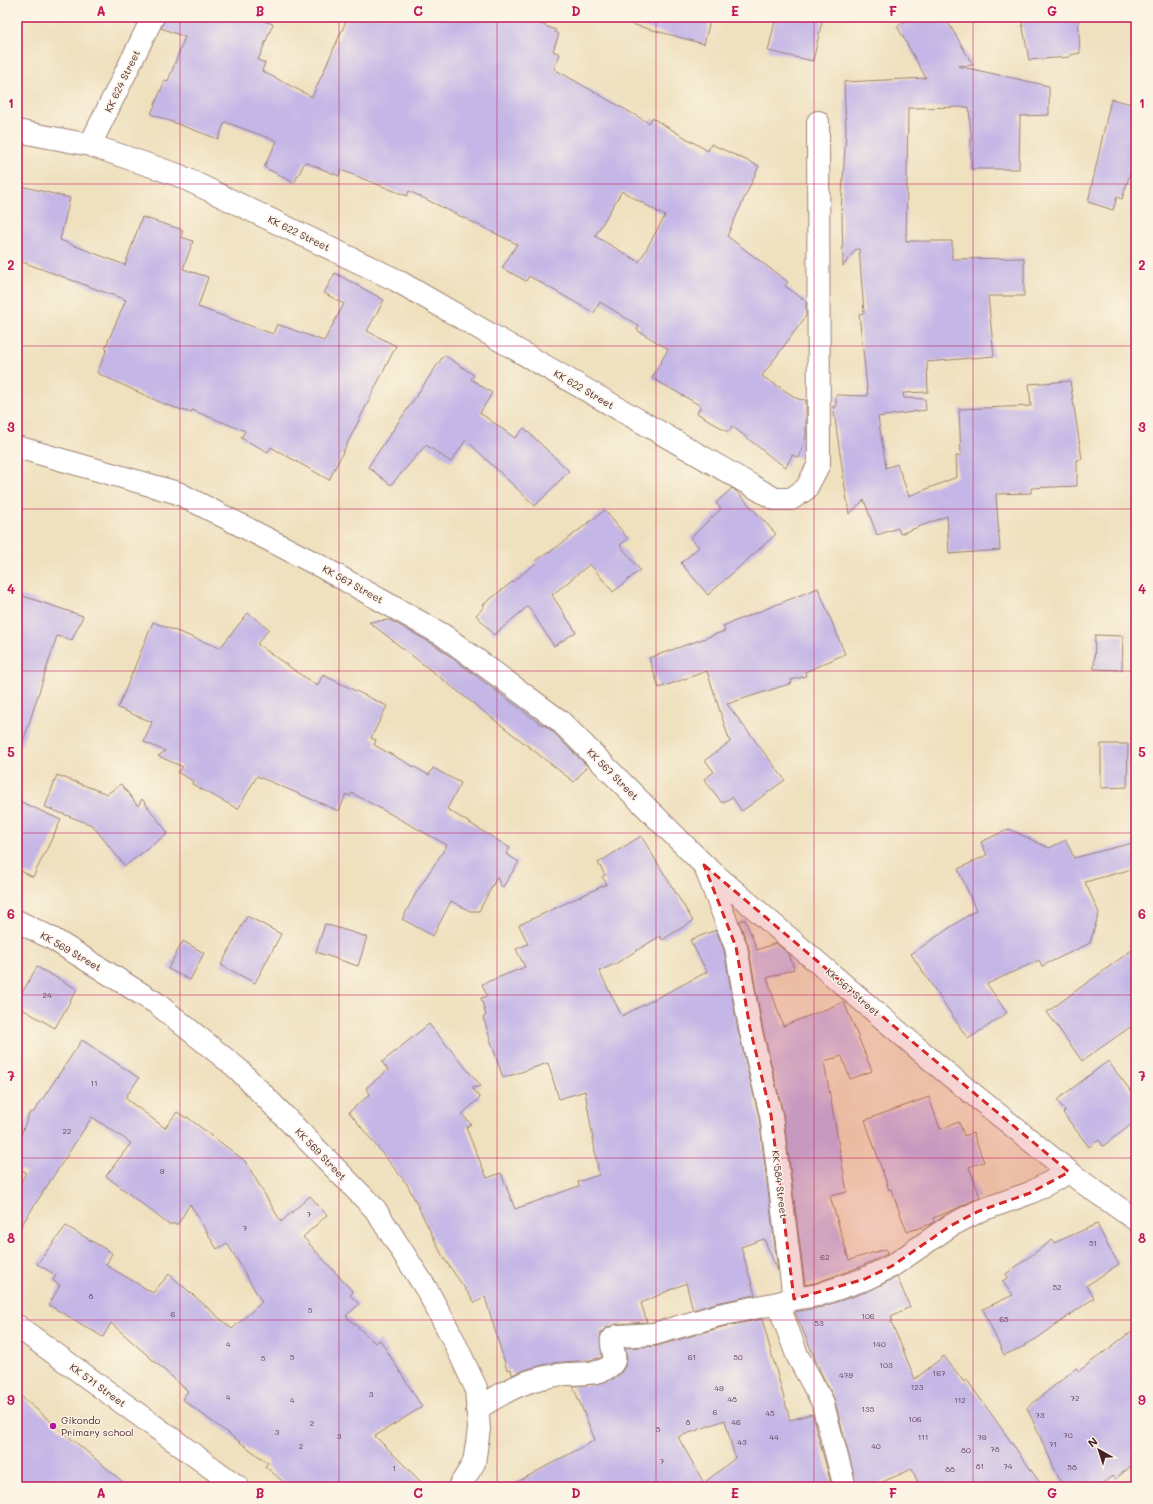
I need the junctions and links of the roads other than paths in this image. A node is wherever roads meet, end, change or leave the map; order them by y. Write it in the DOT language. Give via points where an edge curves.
graph roads {
  1 [pos="154,17"];
  2 [pos="818,122"];
  3 [pos="17,131"];
  4 [pos="90,146"];
  5 [pos="17,447"];
  6 [pos="704,865"];
  7 [pos="17,921"];
  8 [pos="1069,1172"];
  9 [pos="1136,1220"];
  10 [pos="786,1301"];
  11 [pos="17,1326"];
  12 [pos="477,1409"];
  13 [pos="238,1487"];
  14 [pos="460,1487"];
  15 [pos="845,1487"];
  1 -- 4 [label="street, KK 624 Street"];
  2 -- 4 [label="street, KK 622 Street" via="818,464 806,489 792,499 775,500 396,280 178,175"];
  3 -- 4 [label="street, KK 622 Street"];
  5 -- 6 [label="street, KK 567 Street" via="178,493 320,566 443,635 560,721"];
  6 -- 8 [label="street, KK 567 Street" via="944,1070"];
  6 -- 10 [label="street, KK 584 Street" via="736,948 750,1028 771,1116"];
  7 -- 12 [label="street, KK 569 Street" via="53,939 156,1003 238,1069 375,1209 427,1290 452,1337 476,1388"];
  8 -- 9 [label="street, KK 567 Street"];
  8 -- 10 [label="street" via="1030,1193 979,1211 956,1223 892,1266 865,1279 818,1295"];
  10 -- 12 [label="street" via="654,1334 618,1336 612,1339 611,1345 615,1356 610,1366 589,1373 566,1374 526,1382 503,1392"];
  10 -- 15 [label="street, KK 584 Street" via="797,1355 822,1401"];
  11 -- 13 [label="street, KK 571 Street"];
  12 -- 14 [label="street, KK 569 Street" via="479,1429 474,1463"];
}
